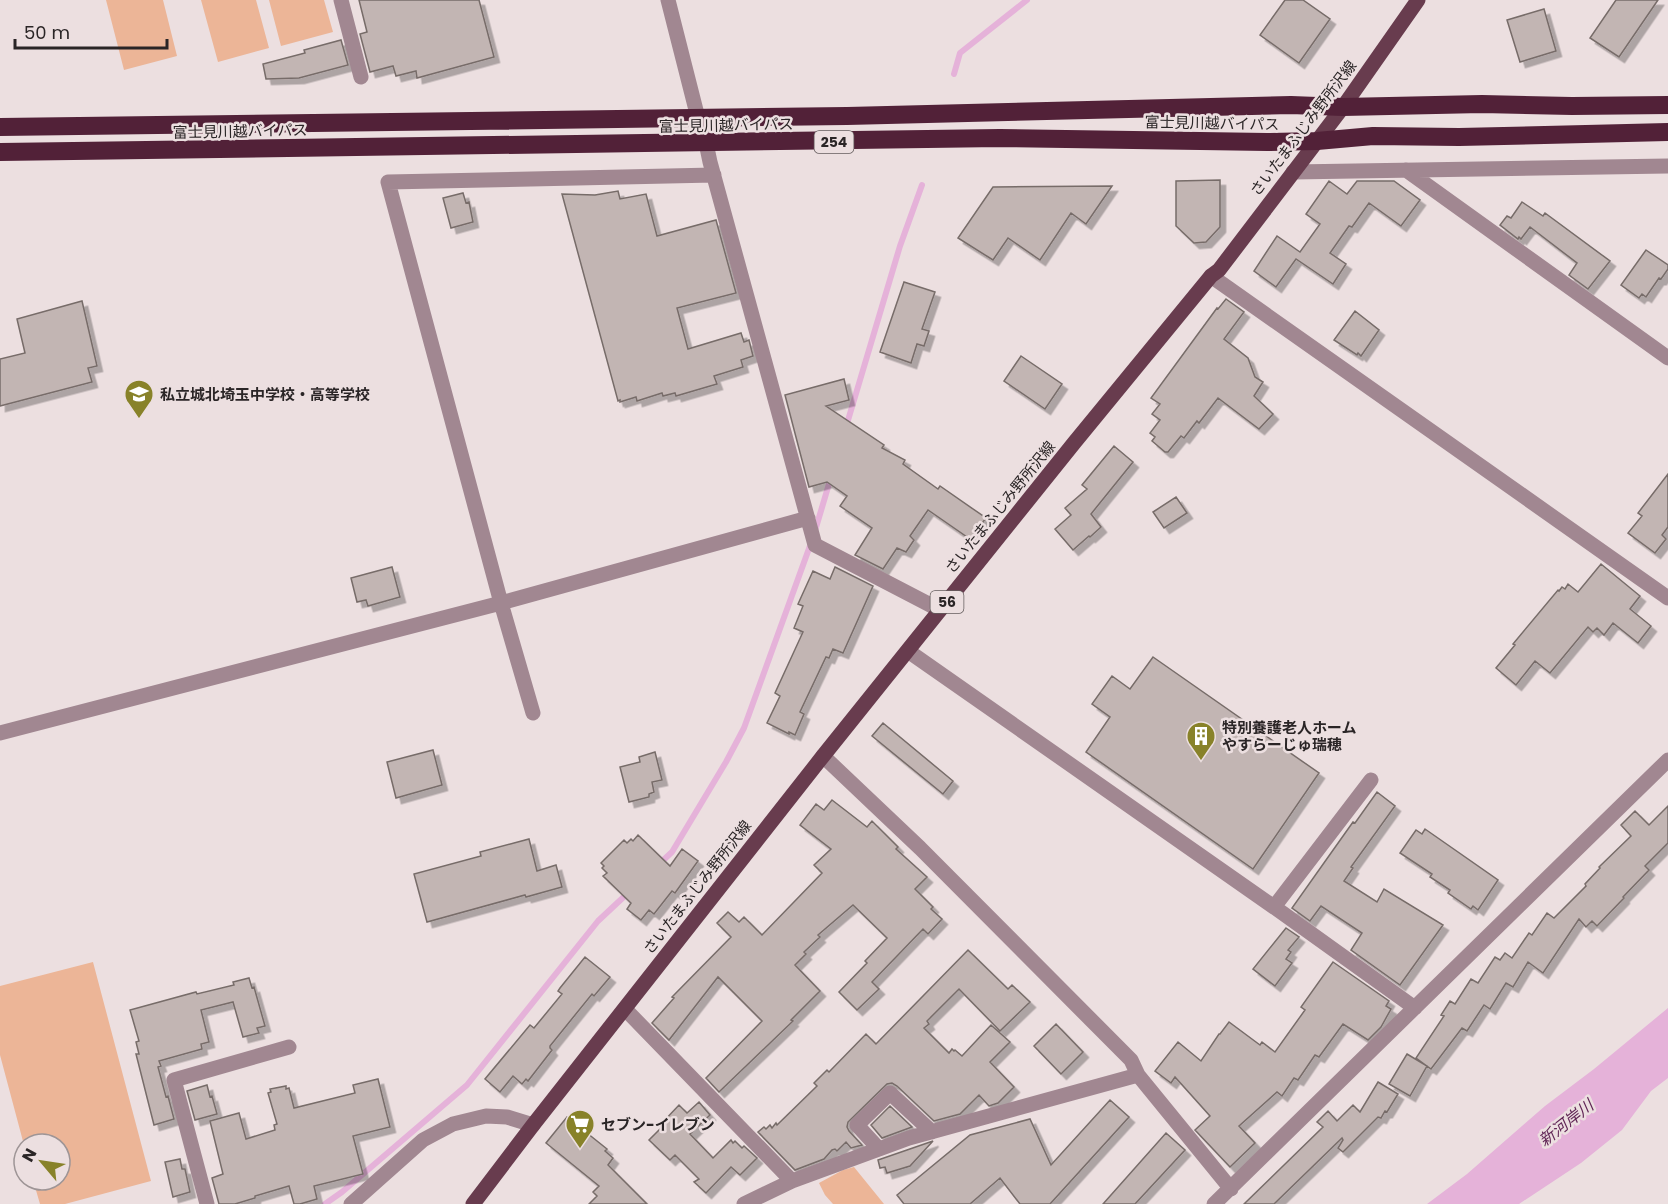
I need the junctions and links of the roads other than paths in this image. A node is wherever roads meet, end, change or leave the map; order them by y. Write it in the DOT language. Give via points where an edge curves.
graph roads {
  1 [pos="341,0"];
  2 [pos="668,0"];
  3 [pos="1418,0"];
  4 [pos="361,77"];
  5 [pos="1668,105"];
  6 [pos="1343,107"];
  7 [pos="698,118"];
  8 [pos="0,127"];
  9 [pos="1668,132"];
  10 [pos="1317,141"];
  11 [pos="706,143"];
  12 [pos="0,152"];
  13 [pos="1668,166"];
  14 [pos="1406,170"];
  15 [pos="1293,172"];
  16 [pos="714,175"];
  17 [pos="1211,276"];
  18 [pos="1668,358"];
  19 [pos="808,519"];
  20 [pos="1668,598"];
  21 [pos="501,603"];
  22 [pos="940,610"];
  23 [pos="908,651"];
  24 [pos="533,713"];
  25 [pos="0,733"];
  26 [pos="823,756"];
  27 [pos="1668,760"];
  28 [pos="1371,780"];
  29 [pos="1274,907"];
  30 [pos="625,1008"];
  31 [pos="1415,1008"];
  32 [pos="289,1047"];
  33 [pos="1138,1075"];
  34 [pos="533,1125"];
  35 [pos="932,1132"];
  36 [pos="879,1149"];
  37 [pos="792,1181"];
  38 [pos="1231,1189"];
  39 [pos="207,1204"];
  40 [pos="351,1204"];
  41 [pos="473,1204"];
  42 [pos="744,1204"];
  43 [pos="1214,1204"];
  1 -- 4 [label="street"];
  2 -- 7 [label="street"];
  3 -- 6 [label="main road, さいたまふじみ野所沢線 / 56"];
  5 -- 6 [label="highway, 富士見川越バイパス / 254"];
  6 -- 7 [label="highway, 富士見川越バイパス / 254"];
  6 -- 10 [label="main road, さいたまふじみ野所沢線 / 56"];
  7 -- 8 [label="highway, 富士見川越バイパス / 254"];
  7 -- 11 [label="street"];
  9 -- 10 [label="highway, 富士見川越バイパス / 254" via="1373,136"];
  10 -- 11 [label="highway, 富士見川越バイパス / 254" via="1000,138"];
  10 -- 15 [label="main road, さいたまふじみ野所沢線 / 56"];
  11 -- 12 [label="highway, 富士見川越バイパス / 254"];
  11 -- 16 [label="street"];
  13 -- 14 [label="street"];
  14 -- 15 [label="street"];
  14 -- 18 [label="street"];
  15 -- 17 [label="main road, さいたまふじみ野所沢線 / 56"];
  16 -- 19 [label="street"];
  16 -- 21 [label="street" via="388,182"];
  17 -- 20 [label="street"];
  17 -- 22 [label="main road, さいたまふじみ野所沢線 / 56"];
  19 -- 21 [label="street"];
  19 -- 22 [label="street" via="815,545"];
  21 -- 24 [label="street"];
  21 -- 25 [label="street"];
  22 -- 23 [label="main road, さいたまふじみ野所沢線 / 56"];
  23 -- 26 [label="main road, さいたまふじみ野所沢線 / 56"];
  23 -- 29 [label="street"];
  26 -- 30 [label="main road, さいたまふじみ野所沢線 / 56"];
  26 -- 33 [label="street" via="1131,1060"];
  27 -- 31 [label="street"];
  28 -- 29 [label="street"];
  29 -- 31 [label="street"];
  30 -- 34 [label="main road, さいたまふじみ野所沢線 / 56"];
  30 -- 37 [label="street"];
  31 -- 38 [label="street"];
  32 -- 39 [label="street" via="174,1080"];
  33 -- 35 [label="street"];
  33 -- 38 [label="street"];
  34 -- 40 [label="street" via="486,1116 453,1124 423,1140"];
  34 -- 41 [label="main road, さいたまふじみ野所沢線 / 56"];
  35 -- 36 [label="street"];
  35 -- 36 [label="street" via="890,1093 857,1125"];
  36 -- 37 [label="street"];
  37 -- 42 [label="street"];
  38 -- 43 [label="street"];
}
